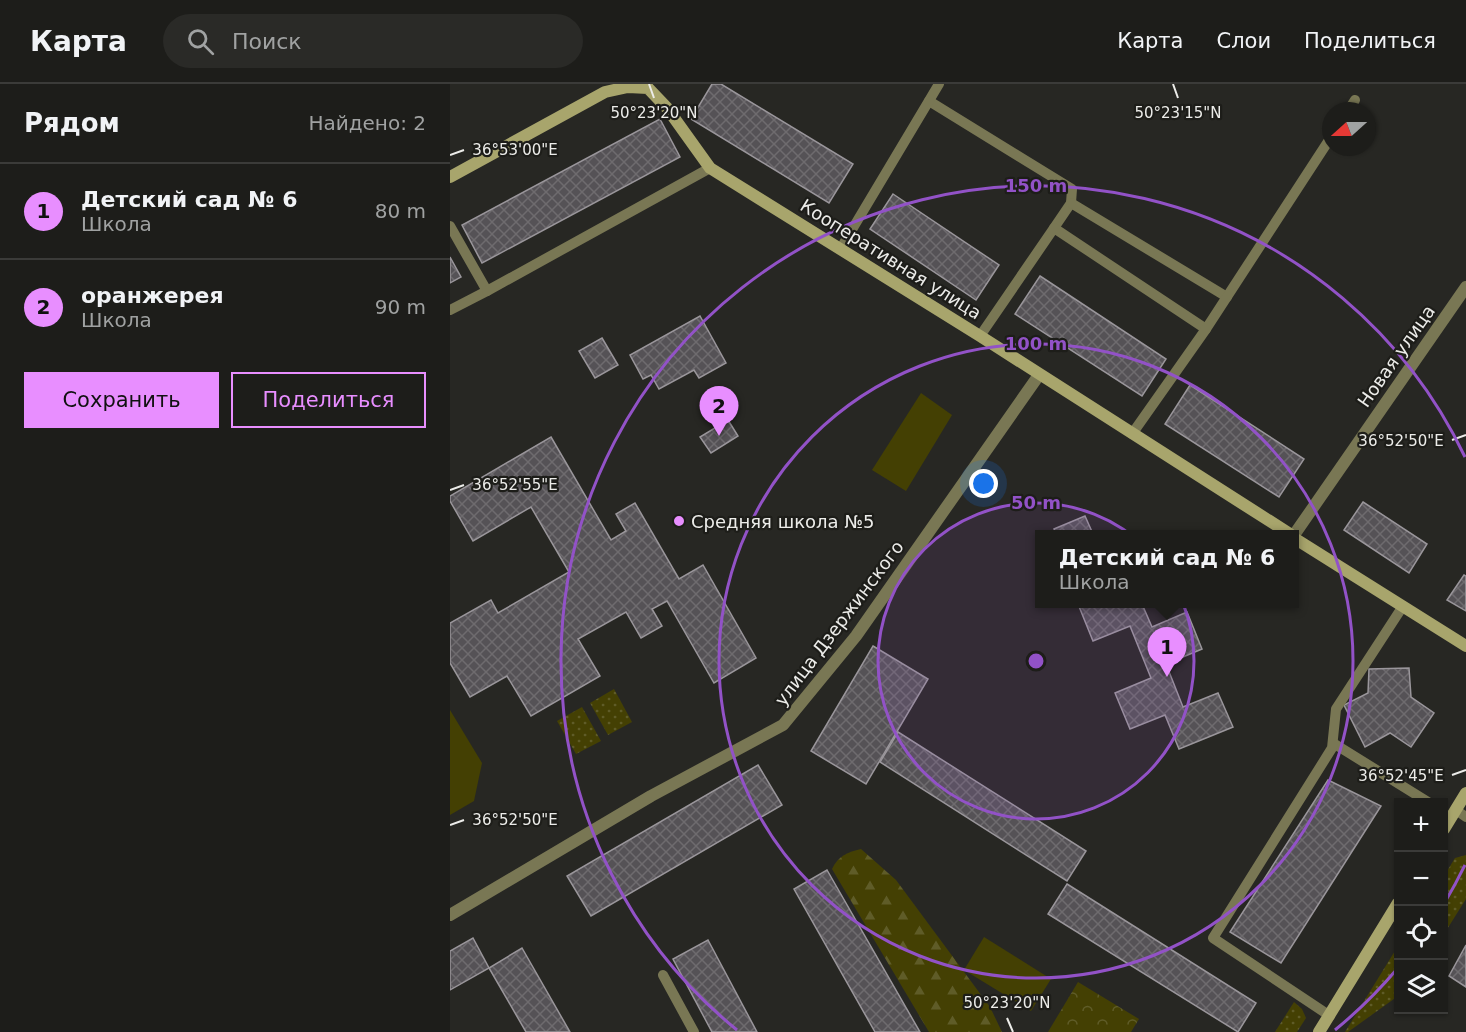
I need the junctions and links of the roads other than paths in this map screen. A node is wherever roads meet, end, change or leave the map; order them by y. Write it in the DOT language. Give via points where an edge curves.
graph roads {
  1 [pos="939,84"];
  2 [pos="929,101"];
  3 [pos="1322,151"];
  4 [pos="710,168"];
  5 [pos="450,177"];
  6 [pos="1071,202"];
  7 [pos="450,226"];
  8 [pos="1054,228"];
  9 [pos="841,249"];
  10 [pos="1466,287"];
  11 [pos="487,291"];
  12 [pos="1227,297"];
  13 [pos="450,310"];
  14 [pos="1206,329"];
  15 [pos="980,336"];
  16 [pos="1039,375"];
  17 [pos="1132,434"];
  18 [pos="1284,530"];
  19 [pos="1298,530"];
  20 [pos="1299,539"];
  21 [pos="1403,606"];
  22 [pos="1466,646"];
  23 [pos="1333,742"];
  24 [pos="1466,794"];
  25 [pos="1422,798"];
  26 [pos="1454,814"];
  27 [pos="1396,906"];
  28 [pos="450,915"];
  29 [pos="663,975"];
  30 [pos="1330,1016"];
  31 [pos="694,1032"];
  32 [pos="1319,1032"];
  1 -- 2 [label="lane"];
  2 -- 6 [label="lane" via="1072,189"];
  2 -- 9 [label="lane"];
  3 -- 12 [label="lane"];
  4 -- 5 [label="street, Кооперативная улица" via="648,88 628,87 605,92"];
  4 -- 9 [label="street, Кооперативная улица"];
  4 -- 11 [label="lane"];
  6 -- 8 [label="lane"];
  6 -- 12 [label="lane"];
  7 -- 11 [label="lane"];
  8 -- 14 [label="lane"];
  8 -- 15 [label="lane"];
  9 -- 15 [label="street, Кооперативная улица"];
  10 -- 19 [label="street, Новая улица"];
  11 -- 13 [label="lane"];
  12 -- 14 [label="lane"];
  14 -- 17 [label="lane"];
  15 -- 16 [label="street, Кооперативная улица"];
  16 -- 17 [label="street, Кооперативная улица"];
  16 -- 28 [label="street, улица Дзержинского" via="856,636 783,725 651,796"];
  17 -- 18 [label="street, Кооперативная улица"];
  20 -- 21 [label="street"];
  21 -- 22 [label="street"];
  21 -- 23 [label="lane" via="1336,709"];
  23 -- 25 [label="lane"];
  23 -- 30 [label="lane" via="1323,765 1213,938"];
  24 -- 26 [label="street"];
  27 -- 30 [label="street"];
  29 -- 31 [label="lane"];
  30 -- 32 [label="street"];
}
